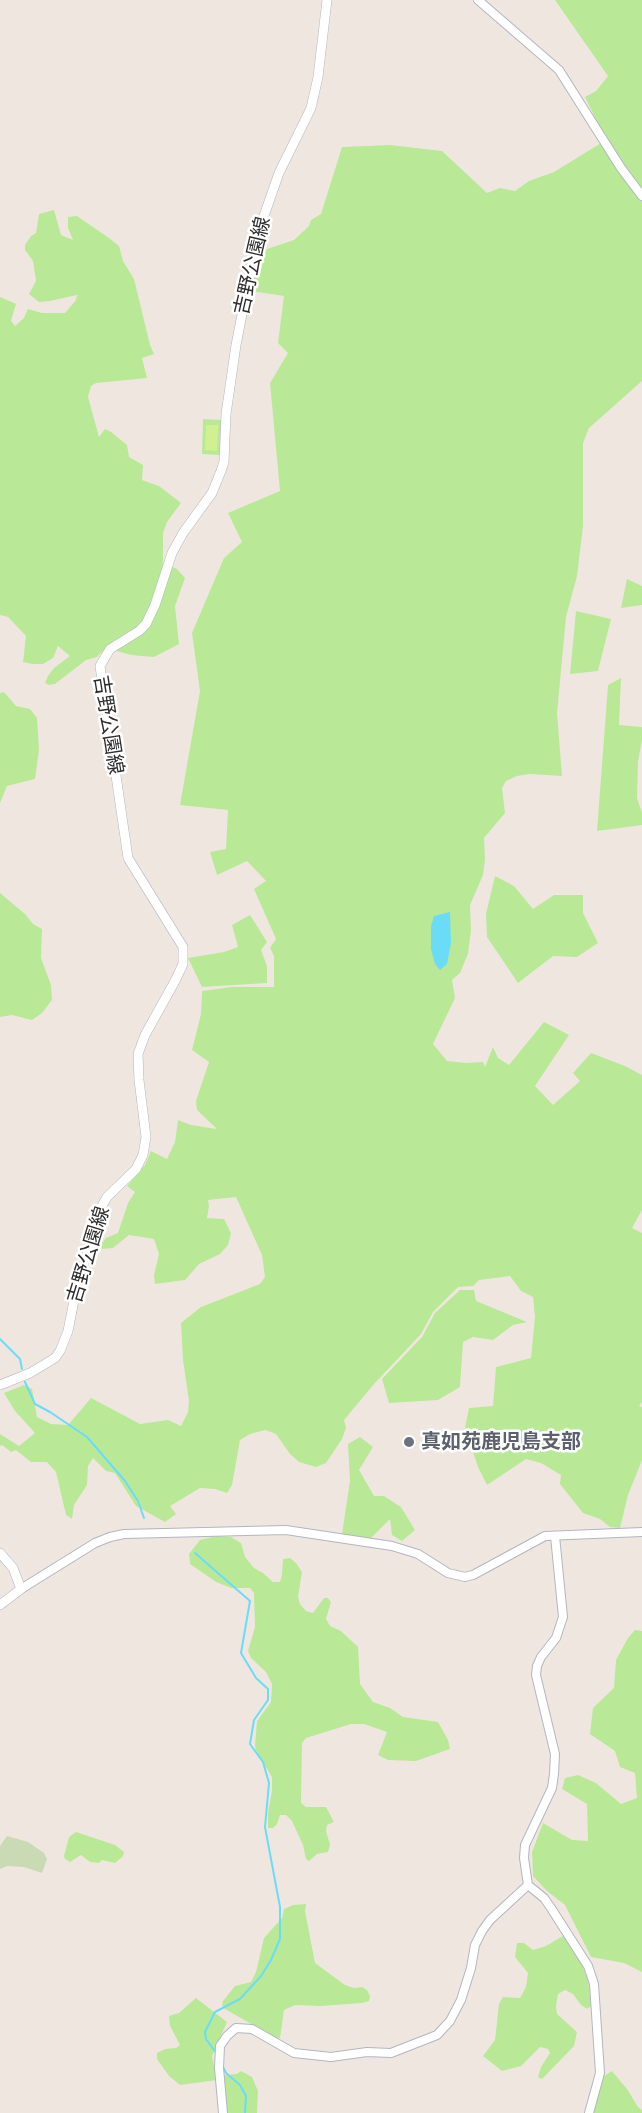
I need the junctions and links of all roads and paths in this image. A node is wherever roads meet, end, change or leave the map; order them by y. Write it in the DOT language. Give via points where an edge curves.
graph roads {
  1 [pos="327,0"];
  2 [pos="478,0"];
  3 [pos="642,196"];
  4 [pos="0,1385"];
  5 [pos="642,1532"];
  6 [pos="555,1536"];
  7 [pos="0,1553"];
  8 [pos="21,1589"];
  9 [pos="0,1605"];
  10 [pos="528,1885"];
  11 [pos="224,2113"];
  12 [pos="589,2113"];
  1 -- 4 [label="main road, 吉野公園線" via="311,108 275,181 256,243 236,345 221,471 212,493 172,553 146,624 110,649 100,666 128,858 183,947 183,964 138,1054 146,1137 143,1155 136,1169 103,1204 60,1351 30,1373"];
  2 -- 3 [label="street" via="559,70"];
  5 -- 6 [label="street"];
  6 -- 8 [label="street" via="545,1536 474,1575 465,1576 448,1573 418,1554 392,1546 286,1530 124,1534 95,1543"];
  6 -- 10 [label="street" via="563,1617 556,1638 541,1657 536,1675 555,1754 554,1774 552,1788 525,1845"];
  7 -- 8 [label="main road" via="13,1568"];
  8 -- 9 [label="main road"];
  10 -- 11 [label="street" via="482,1931 474,1945 471,1968 456,2010 435,2037 391,2053 332,2057 294,2054 252,2029 240,2027 231,2031 220,2046"];
  10 -- 12 [label="street" via="551,1908 588,1966 594,1984 600,2073"];
}
